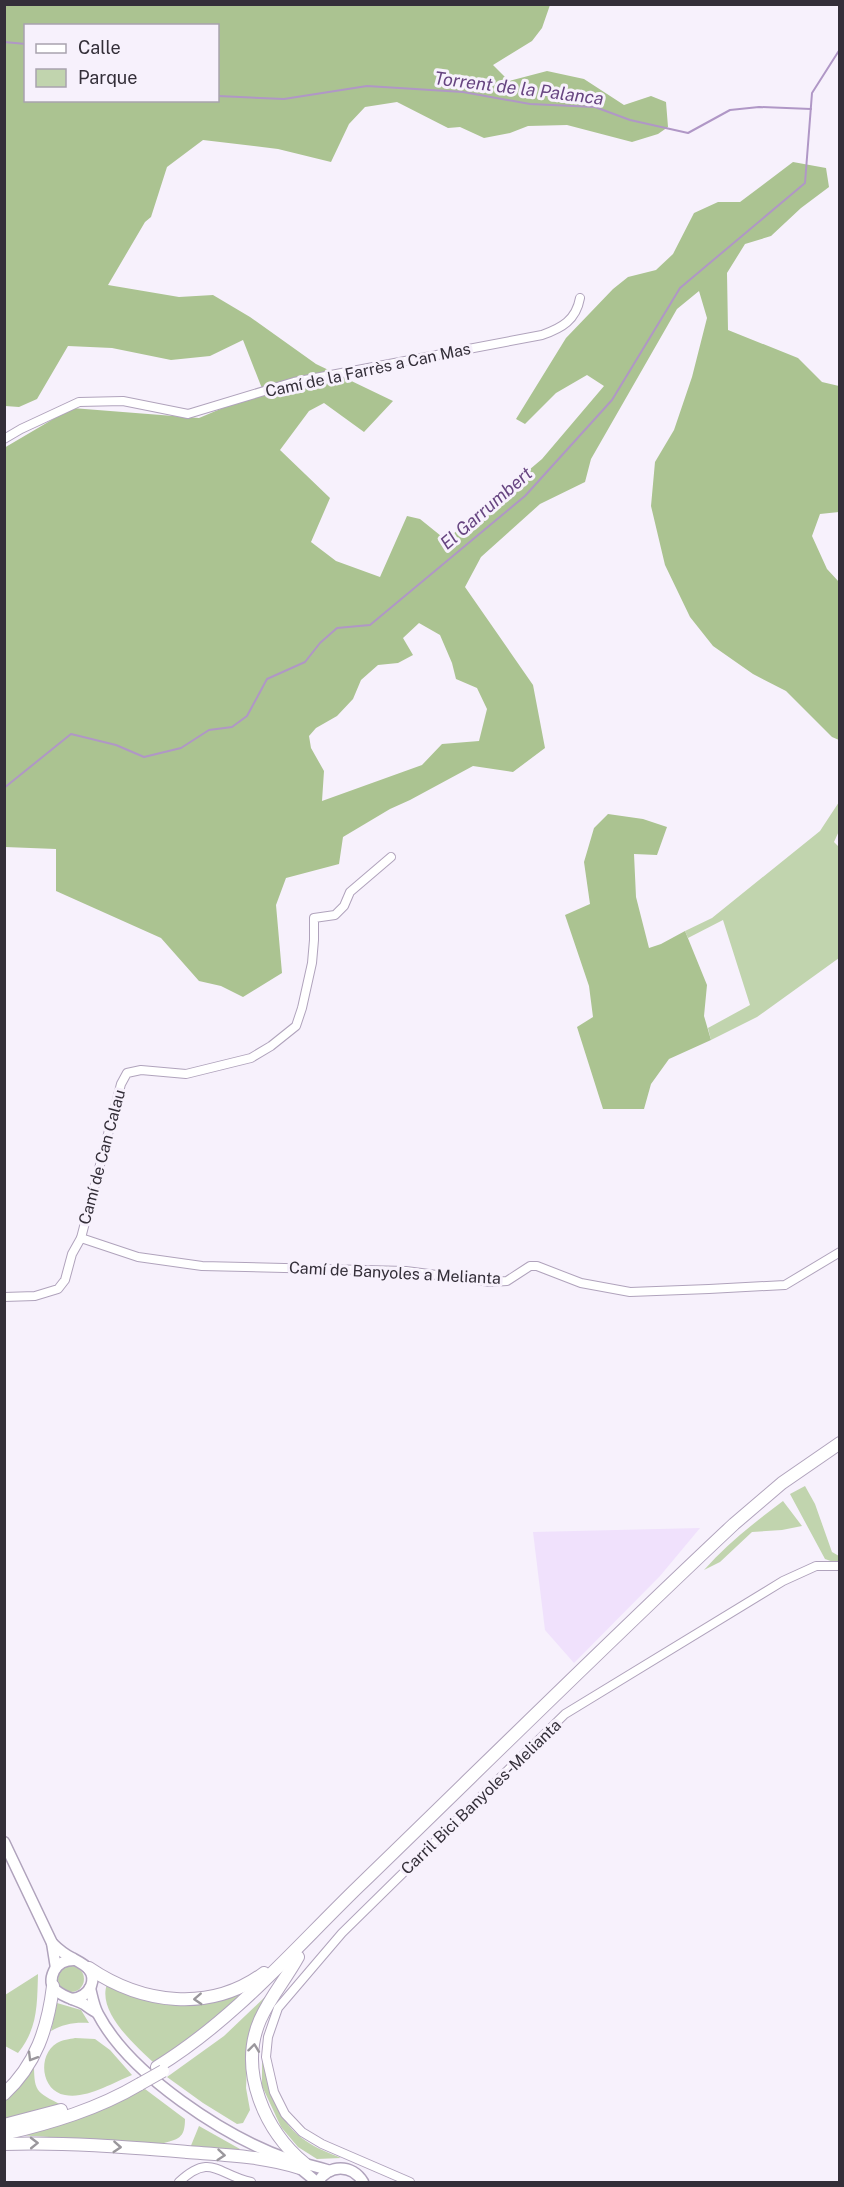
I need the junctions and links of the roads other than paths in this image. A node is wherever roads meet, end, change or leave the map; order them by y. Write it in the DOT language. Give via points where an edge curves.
graph roads {
  1 [pos="580,298"];
  2 [pos="4,439"];
  3 [pos="391,857"];
  4 [pos="81,1238"];
  5 [pos="840,1252"];
  6 [pos="4,1298"];
  7 [pos="840,1443"];
  8 [pos="840,1451"];
  9 [pos="840,1566"];
  10 [pos="4,1842"];
  11 [pos="52,1943"];
  12 [pos="299,1951"];
  13 [pos="74,1959"];
  14 [pos="56,1968"];
  15 [pos="88,1968"];
  16 [pos="53,1986"];
  17 [pos="90,1988"];
  18 [pos="72,1999"];
  19 [pos="96,2012"];
  20 [pos="137,2082"];
  21 [pos="4,2094"];
  22 [pos="4,2125"];
  23 [pos="4,2134"];
  24 [pos="4,2144"];
  25 [pos="302,2166"];
  26 [pos="330,2171"];
  27 [pos="179,2182"];
  28 [pos="250,2182"];
  29 [pos="314,2182"];
  30 [pos="318,2182"];
  31 [pos="363,2182"];
  32 [pos="410,2182"];
  1 -- 2 [label="street, Camí de la Farrès a Can Mas" via="572,319 542,335 294,382 188,414 123,401 79,402"];
  3 -- 4 [label="street, Camí de Can Calau" via="350,892 335,915 314,918 312,963 296,1026 251,1058 186,1074 141,1070 127,1073"];
  4 -- 5 [label="street, Camí de Banyoles a Melianta" via="138,1257 202,1266 406,1271 491,1282 507,1281 530,1266 537,1266 581,1283 630,1292 786,1285"];
  4 -- 6 [label="street, Camí de Can Calau" via="65,1281 58,1289"];
  7 -- 12 [label="highway" via="734,1524"];
  8 -- 12 [label="highway" via="738,1529"];
  9 -- 32 [label="street, Carril Bici Banyoles-Melianta" via="816,1566 783,1581 566,1714 342,1933 278,2008 266,2057 274,2092 285,2114 302,2132 322,2144"];
  10 -- 11 [label="main road"];
  11 -- 13 [label="main road"];
  11 -- 14 [label="main road"];
  12 -- 15 [label="highway, one-way" via="286,1953 244,1987 210,1998 157,1997 101,1977"];
  12 -- 20 [label="highway, bridge" via="204,2044"];
  25 -- 12 [label="highway, one-way" via="268,2120 252,2066 258,2023"];
  13 -- 14 [label="main road"];
  13 -- 15 [label="main road"];
  14 -- 16 [label="main road"];
  15 -- 17 [label="main road"];
  16 -- 18 [label="main road" via="60,1995"];
  16 -- 21 [label="highway, one-way" via="50,2015 41,2041"];
  17 -- 18 [label="main road" via="83,1996"];
  17 -- 19 [label="main road"];
  18 -- 19 [label="main road"];
  19 -- 25 [label="main road" via="128,2055 172,2093 223,2127"];
  20 -- 22 [label="highway" via="68,2109"];
  20 -- 23 [label="highway" via="127,2092 79,2112"];
  24 -- 25 [label="highway, one-way" via="64,2143 181,2151 272,2159"];
  25 -- 26 [label="main road"];
  25 -- 29 [label="main road"];
  26 -- 30 [label="main road"];
  26 -- 31 [label="main road" via="349,2170"];
  27 -- 28 [label="street" via="208,2167"];
}
